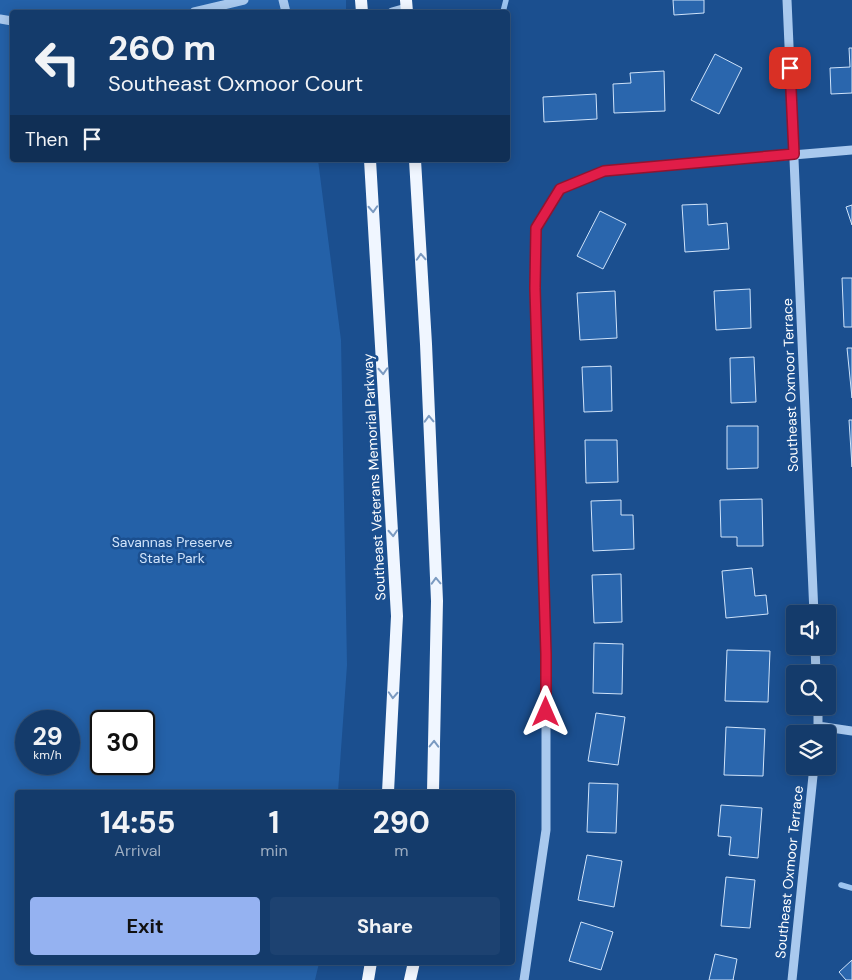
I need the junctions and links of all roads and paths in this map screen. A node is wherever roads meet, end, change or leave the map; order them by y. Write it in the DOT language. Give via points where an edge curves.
graph roads {
  1 [pos="244,0"];
  2 [pos="787,0"];
  3 [pos="202,10"];
  4 [pos="852,150"];
  5 [pos="794,154"];
  6 [pos="370,162"];
  7 [pos="415,162"];
  8 [pos="814,605"];
  9 [pos="836,731"];
  10 [pos="852,731"];
  11 [pos="813,775"];
  12 [pos="388,790"];
  13 [pos="434,790"];
  14 [pos="370,965"];
  15 [pos="413,965"];
  16 [pos="368,980"];
  17 [pos="410,980"];
  18 [pos="524,980"];
  19 [pos="792,980"];
  1 -- 3 [label="street"];
  2 -- 5 [label="street, Southeast Oxmoor Terrace"];
  4 -- 5 [label="street"];
  5 -- 8 [label="street, Southeast Oxmoor Terrace"];
  5 -- 18 [label="street" via="604,171 560,189 536,228 546,654 546,830"];
  6 -- 12 [label="main road, Southeast Veterans Memorial Parkway, one-way" via="398,616"];
  13 -- 7 [label="main road, one-way" via="436,601"];
  9 -- 10 [label="street"];
  11 -- 19 [label="street, Southeast Oxmoor Terrace"];
  14 -- 16 [label="main road"];
  15 -- 17 [label="main road"];
}
